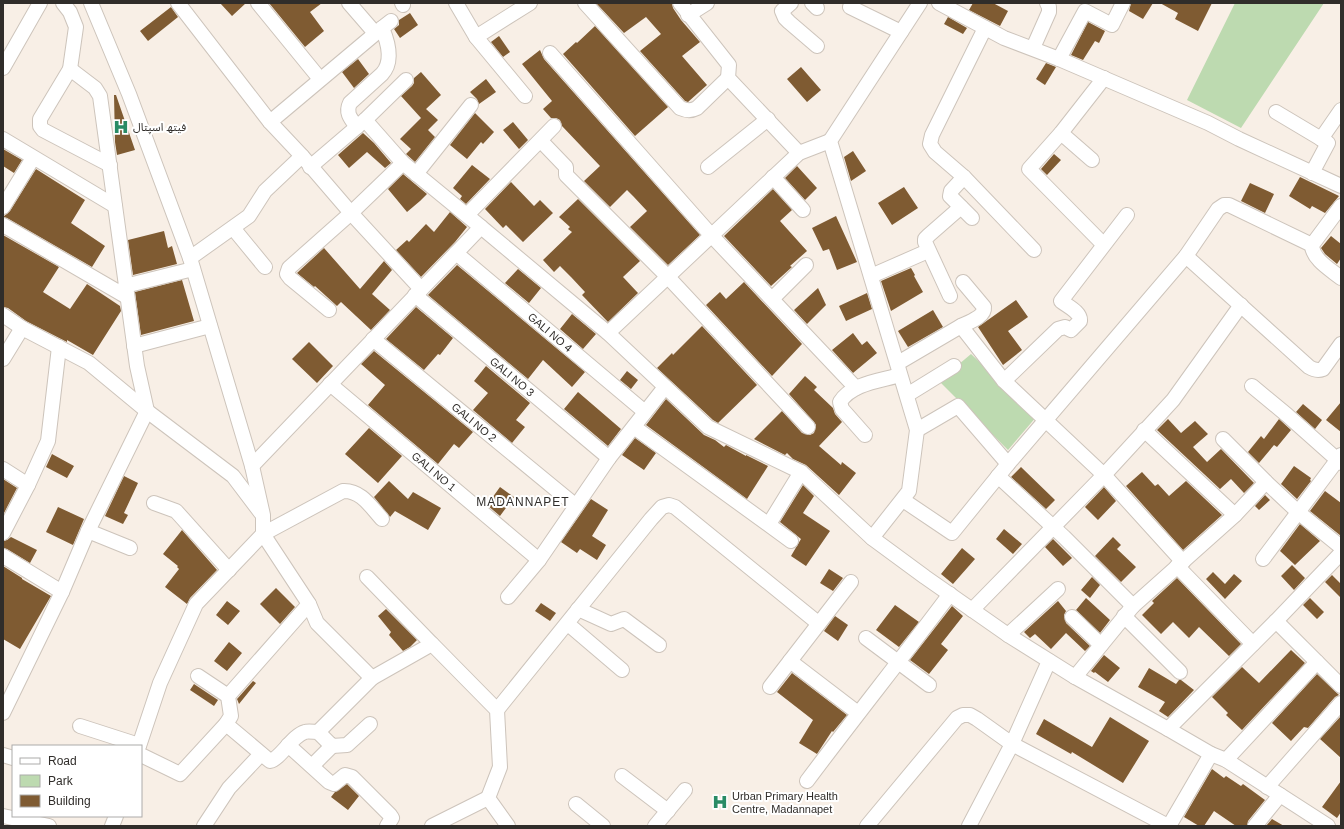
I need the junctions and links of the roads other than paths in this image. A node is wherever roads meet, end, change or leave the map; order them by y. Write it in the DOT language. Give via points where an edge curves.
graph roads {
  1 [pos="39,3"];
  2 [pos="63,3"];
  3 [pos="178,3"];
  4 [pos="258,3"];
  5 [pos="349,3"];
  6 [pos="456,3"];
  7 [pos="530,3"];
  8 [pos="585,3"];
  9 [pos="680,3"];
  10 [pos="707,3"];
  11 [pos="791,3"];
  12 [pos="920,3"];
  13 [pos="939,3"];
  14 [pos="1047,3"];
  15 [pos="1123,3"];
  16 [pos="97,5"];
  17 [pos="850,7"];
  18 [pos="688,15"];
  19 [pos="382,27"];
  20 [pos="985,28"];
  21 [pos="901,32"];
  22 [pos="476,37"];
  23 [pos="817,46"];
  24 [pos="1033,48"];
  25 [pos="550,53"];
  26 [pos="1060,59"];
  27 [pos="3,68"];
  28 [pos="70,69"];
  29 [pos="728,78"];
  30 [pos="1104,78"];
  31 [pos="320,79"];
  32 [pos="406,80"];
  33 [pos="525,96"];
  34 [pos="472,105"];
  35 [pos="1341,110"];
  36 [pos="1276,112"];
  37 [pos="768,119"];
  38 [pos="270,122"];
  39 [pos="361,124"];
  40 [pos="554,126"];
  41 [pos="1061,133"];
  42 [pos="3,139"];
  43 [pos="1321,139"];
  44 [pos="541,141"];
  45 [pos="830,141"];
  46 [pos="799,152"];
  47 [pos="302,156"];
  48 [pos="33,158"];
  49 [pos="1092,160"];
  50 [pos="403,163"];
  51 [pos="110,165"];
  52 [pos="310,167"];
  53 [pos="708,167"];
  54 [pos="1312,173"];
  55 [pos="416,174"];
  56 [pos="964,177"];
  57 [pos="772,178"];
  58 [pos="1341,186"];
  59 [pos="115,206"];
  60 [pos="1341,206"];
  61 [pos="3,207"];
  62 [pos="961,207"];
  63 [pos="803,210"];
  64 [pos="351,213"];
  65 [pos="467,215"];
  66 [pos="1127,215"];
  67 [pos="972,218"];
  68 [pos="3,225"];
  69 [pos="481,227"];
  70 [pos="233,228"];
  71 [pos="712,235"];
  72 [pos="1103,244"];
  73 [pos="1312,245"];
  74 [pos="1034,250"];
  75 [pos="928,251"];
  76 [pos="456,253"];
  77 [pos="1186,256"];
  78 [pos="191,263"];
  79 [pos="806,265"];
  80 [pos="265,267"];
  81 [pos="871,276"];
  82 [pos="668,277"];
  83 [pos="1341,278"];
  84 [pos="963,282"];
  85 [pos="126,291"];
  86 [pos="418,292"];
  87 [pos="950,296"];
  88 [pos="773,298"];
  89 [pos="1240,305"];
  90 [pos="329,310"];
  91 [pos="3,315"];
  92 [pos="210,326"];
  93 [pos="961,326"];
  94 [pos="22,328"];
  95 [pos="608,333"];
  96 [pos="373,338"];
  97 [pos="1341,344"];
  98 [pos="134,346"];
  99 [pos="60,347"];
  100 [pos="3,359"];
  101 [pos="954,366"];
  102 [pos="899,369"];
  103 [pos="1004,381"];
  104 [pos="330,384"];
  105 [pos="1252,386"];
  106 [pos="665,387"];
  107 [pos="856,388"];
  108 [pos="907,395"];
  109 [pos="147,411"];
  110 [pos="645,412"];
  111 [pos="1045,420"];
  112 [pos="808,426"];
  113 [pos="634,427"];
  114 [pos="917,430"];
  115 [pos="1144,430"];
  116 [pos="865,435"];
  117 [pos="1223,439"];
  118 [pos="610,458"];
  119 [pos="1340,460"];
  120 [pos="1008,464"];
  121 [pos="252,466"];
  122 [pos="3,469"];
  123 [pos="800,472"];
  124 [pos="1104,475"];
  125 [pos="998,476"];
  126 [pos="1266,482"];
  127 [pos="28,485"];
  128 [pos="903,500"];
  129 [pos="154,503"];
  130 [pos="576,506"];
  131 [pos="1298,512"];
  132 [pos="263,515"];
  133 [pos="1235,515"];
  134 [pos="382,519"];
  135 [pos="769,524"];
  136 [pos="1053,527"];
  137 [pos="88,531"];
  138 [pos="3,533"];
  139 [pos="263,534"];
  140 [pos="872,538"];
  141 [pos="791,541"];
  142 [pos="1341,547"];
  143 [pos="130,548"];
  144 [pos="1341,553"];
  145 [pos="3,556"];
  146 [pos="1263,559"];
  147 [pos="538,560"];
  148 [pos="1180,564"];
  149 [pos="229,570"];
  150 [pos="368,577"];
  151 [pos="851,582"];
  152 [pos="1058,589"];
  153 [pos="62,592"];
  154 [pos="950,594"];
  155 [pos="508,597"];
  156 [pos="309,604"];
  157 [pos="578,609"];
  158 [pos="972,610"];
  159 [pos="1128,611"];
  160 [pos="1072,617"];
  161 [pos="1276,621"];
  162 [pos="818,623"];
  163 [pos="568,624"];
  164 [pos="1008,635"];
  165 [pos="866,638"];
  166 [pos="432,644"];
  167 [pos="1253,644"];
  168 [pos="659,645"];
  169 [pos="1101,645"];
  170 [pos="790,661"];
  171 [pos="1050,661"];
  172 [pos="899,662"];
  173 [pos="1317,662"];
  174 [pos="622,670"];
  175 [pos="1180,672"];
  176 [pos="198,676"];
  177 [pos="1076,677"];
  178 [pos="372,678"];
  179 [pos="929,685"];
  180 [pos="1341,686"];
  181 [pos="770,687"];
  182 [pos="228,696"];
  183 [pos="1341,703"];
  184 [pos="497,710"];
  185 [pos="3,713"];
  186 [pos="858,713"];
  187 [pos="226,724"];
  188 [pos="370,724"];
  189 [pos="80,726"];
  190 [pos="1168,729"];
  191 [pos="318,732"];
  192 [pos="288,744"];
  193 [pos="1012,744"];
  194 [pos="130,745"];
  195 [pos="141,745"];
  196 [pos="332,746"];
  197 [pos="142,750"];
  198 [pos="260,754"];
  199 [pos="1211,754"];
  200 [pos="1226,760"];
  201 [pos="312,766"];
  202 [pos="622,776"];
  203 [pos="806,781"];
  204 [pos="1267,787"];
  205 [pos="685,790"];
  206 [pos="1280,795"];
  207 [pos="488,798"];
  208 [pos="576,804"];
  209 [pos="668,811"];
  210 [pos="3,816"];
  211 [pos="46,822"];
  212 [pos="19,823"];
  213 [pos="501,823"];
  214 [pos="204,826"];
  215 [pos="387,826"];
  216 [pos="432,826"];
  217 [pos="603,826"];
  218 [pos="655,826"];
  219 [pos="867,826"];
  220 [pos="969,826"];
  221 [pos="1169,826"];
  222 [pos="1255,826"];
  223 [pos="1328,826"];
  1 -- 27 [label="street"];
  2 -- 28 [label="street" via="76,27"];
  3 -- 38 [label="street, GALI NO 3"];
  4 -- 31 [label="street"];
  5 -- 19 [label="street"];
  6 -- 22 [label="street"];
  7 -- 22 [label="street"];
  8 -- 29 [label="street" via="680,108 697,108"];
  9 -- 18 [label="street"];
  10 -- 18 [label="street"];
  11 -- 23 [label="street" via="782,11 785,18"];
  12 -- 21 [label="street"];
  13 -- 20 [label="street"];
  14 -- 24 [label="street" via="1049,12"];
  15 -- 26 [label="street" via="1112,25 1085,11"];
  16 -- 78 [label="street"];
  17 -- 21 [label="street"];
  18 -- 29 [label="street" via="729,65"];
  19 -- 31 [label="street"];
  19 -- 39 [label="street" via="389,50 386,69 347,108 348,113"];
  20 -- 24 [label="street"];
  20 -- 56 [label="street" via="930,144 935,152"];
  21 -- 45 [label="street"];
  22 -- 33 [label="street"];
  24 -- 26 [label="street"];
  25 -- 71 [label="street"];
  26 -- 30 [label="street"];
  28 -- 51 [label="street" via="95,88 100,96"];
  28 -- 51 [label="street" via="40,119 40,126 43,130"];
  29 -- 37 [label="street"];
  30 -- 41 [label="street"];
  30 -- 54 [label="street" via="1208,123"];
  31 -- 38 [label="street"];
  32 -- 39 [label="street"];
  34 -- 55 [label="street"];
  35 -- 43 [label="street"];
  36 -- 43 [label="street"];
  37 -- 46 [label="street"];
  37 -- 53 [label="street"];
  38 -- 47 [label="street, GALI NO 3"];
  39 -- 50 [label="street"];
  39 -- 52 [label="street"];
  40 -- 44 [label="street"];
  41 -- 49 [label="street"];
  41 -- 72 [label="street" via="1029,169"];
  42 -- 48 [label="street"];
  43 -- 54 [label="street" via="1328,143"];
  44 -- 65 [label="street"];
  44 -- 82 [label="street" via="566,167 566,175"];
  45 -- 46 [label="street"];
  45 -- 81 [label="street"];
  46 -- 57 [label="street"];
  47 -- 52 [label="street, GALI NO 3"];
  47 -- 70 [label="street" via="265,191 249,216"];
  48 -- 59 [label="street"];
  48 -- 61 [label="street"];
  50 -- 55 [label="street"];
  50 -- 64 [label="street"];
  51 -- 59 [label="street"];
  52 -- 64 [label="street, GALI NO 3"];
  54 -- 58 [label="street"];
  55 -- 65 [label="street"];
  56 -- 62 [label="street" via="950,194"];
  56 -- 74 [label="street"];
  57 -- 63 [label="street"];
  57 -- 71 [label="street"];
  59 -- 85 [label="street"];
  60 -- 73 [label="street"];
  62 -- 67 [label="street"];
  62 -- 75 [label="street" via="925,239"];
  64 -- 86 [label="street, GALI NO 3"];
  64 -- 90 [label="street" via="290,266 287,274"];
  65 -- 69 [label="street"];
  66 -- 72 [label="street"];
  68 -- 85 [label="street"];
  69 -- 76 [label="street"];
  69 -- 95 [label="street"];
  70 -- 78 [label="street"];
  70 -- 80 [label="street"];
  71 -- 82 [label="street"];
  71 -- 88 [label="street"];
  72 -- 103 [label="street" via="1061,301 1078,314 1080,321 1070,330 1065,327 1058,329"];
  73 -- 77 [label="street" via="1229,205 1224,205 1218,209"];
  73 -- 83 [label="street" via="1315,256"];
  75 -- 81 [label="street"];
  75 -- 87 [label="street"];
  76 -- 86 [label="street"];
  76 -- 110 [label="street, GALI NO 4"];
  77 -- 89 [label="street"];
  77 -- 111 [label="street"];
  78 -- 85 [label="street"];
  78 -- 92 [label="street"];
  79 -- 88 [label="street"];
  81 -- 102 [label="street"];
  82 -- 95 [label="street"];
  82 -- 112 [label="street"];
  84 -- 93 [label="street" via="985,310 983,314"];
  85 -- 98 [label="street"];
  86 -- 96 [label="street"];
  86 -- 118 [label="street, GALI NO 3"];
  88 -- 107 [label="street"];
  89 -- 97 [label="street" via="1314,370 1323,369"];
  89 -- 115 [label="street" via="1173,400"];
  91 -- 94 [label="street"];
  92 -- 98 [label="street"];
  92 -- 121 [label="street"];
  93 -- 102 [label="street"];
  93 -- 103 [label="street"];
  94 -- 99 [label="street"];
  94 -- 100 [label="street"];
  95 -- 106 [label="street"];
  96 -- 104 [label="street"];
  96 -- 130 [label="street, GALI NO 2"];
  98 -- 109 [label="street"];
  99 -- 109 [label="street" via="89,364"];
  99 -- 127 [label="street" via="48,441"];
  101 -- 108 [label="street"];
  102 -- 107 [label="street"];
  102 -- 108 [label="street"];
  103 -- 111 [label="street"];
  104 -- 121 [label="street"];
  104 -- 147 [label="street, GALI NO 1"];
  105 -- 119 [label="street"];
  106 -- 110 [label="street"];
  106 -- 123 [label="street" via="708,427"];
  107 -- 116 [label="street" via="840,402 842,409"];
  108 -- 114 [label="street"];
  109 -- 132 [label="street" via="233,476"];
  109 -- 137 [label="street"];
  110 -- 113 [label="street"];
  111 -- 120 [label="street"];
  111 -- 124 [label="street"];
  113 -- 118 [label="street"];
  113 -- 135 [label="street"];
  114 -- 120 [label="street" via="958,406"];
  114 -- 128 [label="street" via="909,491"];
  115 -- 124 [label="street"];
  115 -- 133 [label="street"];
  117 -- 126 [label="street"];
  118 -- 130 [label="street"];
  119 -- 131 [label="street"];
  120 -- 125 [label="street"];
  121 -- 132 [label="street"];
  122 -- 127 [label="street"];
  123 -- 135 [label="street"];
  123 -- 140 [label="street"];
  124 -- 136 [label="street"];
  124 -- 148 [label="street"];
  125 -- 128 [label="street" via="952,533"];
  125 -- 136 [label="street"];
  126 -- 131 [label="street"];
  126 -- 133 [label="street"];
  127 -- 138 [label="street"];
  128 -- 140 [label="street"];
  129 -- 149 [label="street" via="176,511"];
  130 -- 147 [label="street"];
  131 -- 142 [label="street"];
  131 -- 146 [label="street"];
  132 -- 139 [label="street"];
  133 -- 148 [label="street"];
  134 -- 139 [label="street" via="360,496 354,492 344,492"];
  135 -- 141 [label="street"];
  136 -- 158 [label="street"];
  136 -- 159 [label="street"];
  137 -- 143 [label="street"];
  137 -- 153 [label="street"];
  139 -- 149 [label="street"];
  139 -- 156 [label="street"];
  140 -- 154 [label="street"];
  144 -- 161 [label="street"];
  145 -- 153 [label="street"];
  147 -- 155 [label="street"];
  148 -- 159 [label="street"];
  148 -- 167 [label="street"];
  149 -- 195 [label="street" via="196,604 160,683"];
  150 -- 166 [label="street"];
  151 -- 162 [label="street"];
  152 -- 164 [label="street"];
  153 -- 185 [label="street"];
  154 -- 158 [label="street"];
  154 -- 172 [label="street"];
  156 -- 178 [label="street" via="317,623"];
  156 -- 182 [label="street"];
  157 -- 162 [label="street" via="651,519 662,507 669,505 675,507"];
  157 -- 163 [label="street"];
  157 -- 168 [label="street" via="611,624 624,619"];
  158 -- 164 [label="street"];
  159 -- 169 [label="street"];
  159 -- 175 [label="street"];
  160 -- 169 [label="street"];
  161 -- 167 [label="street"];
  161 -- 173 [label="street"];
  162 -- 170 [label="street"];
  163 -- 174 [label="street"];
  163 -- 184 [label="street"];
  164 -- 171 [label="street"];
  165 -- 172 [label="street"];
  166 -- 178 [label="street"];
  166 -- 184 [label="street"];
  167 -- 190 [label="street"];
  169 -- 177 [label="street"];
  170 -- 181 [label="street"];
  170 -- 186 [label="street"];
  171 -- 177 [label="street"];
  171 -- 193 [label="street"];
  172 -- 179 [label="street"];
  172 -- 186 [label="street"];
  173 -- 180 [label="street"];
  173 -- 200 [label="street"];
  176 -- 182 [label="street"];
  177 -- 190 [label="street"];
  178 -- 191 [label="street"];
  182 -- 187 [label="street" via="231,716"];
  183 -- 204 [label="street"];
  184 -- 207 [label="street" via="500,767"];
  186 -- 203 [label="street"];
  187 -- 197 [label="street" via="180,774"];
  187 -- 198 [label="street"];
  188 -- 196 [label="street" via="347,746"];
  189 -- 194 [label="street"];
  190 -- 199 [label="street"];
  191 -- 192 [label="street" via="304,732"];
  191 -- 196 [label="street"];
  192 -- 198 [label="street" via="272,761"];
  192 -- 201 [label="street"];
  193 -- 219 [label="street" via="977,718 963,715 957,718"];
  193 -- 220 [label="street"];
  193 -- 221 [label="street"];
  196 -- 201 [label="street"];
  198 -- 214 [label="street" via="229,788"];
  199 -- 200 [label="street"];
  199 -- 221 [label="street"];
  200 -- 204 [label="street"];
  201 -- 215 [label="street" via="334,784 346,775 352,777 390,815 392,818"];
  202 -- 209 [label="street"];
  204 -- 206 [label="street"];
  205 -- 209 [label="street"];
  206 -- 222 [label="street"];
  206 -- 223 [label="street"];
  207 -- 213 [label="street"];
  207 -- 216 [label="street"];
  208 -- 217 [label="street"];
  209 -- 218 [label="street"];
  210 -- 212 [label="street"];
  211 -- 212 [label="street"];
}
